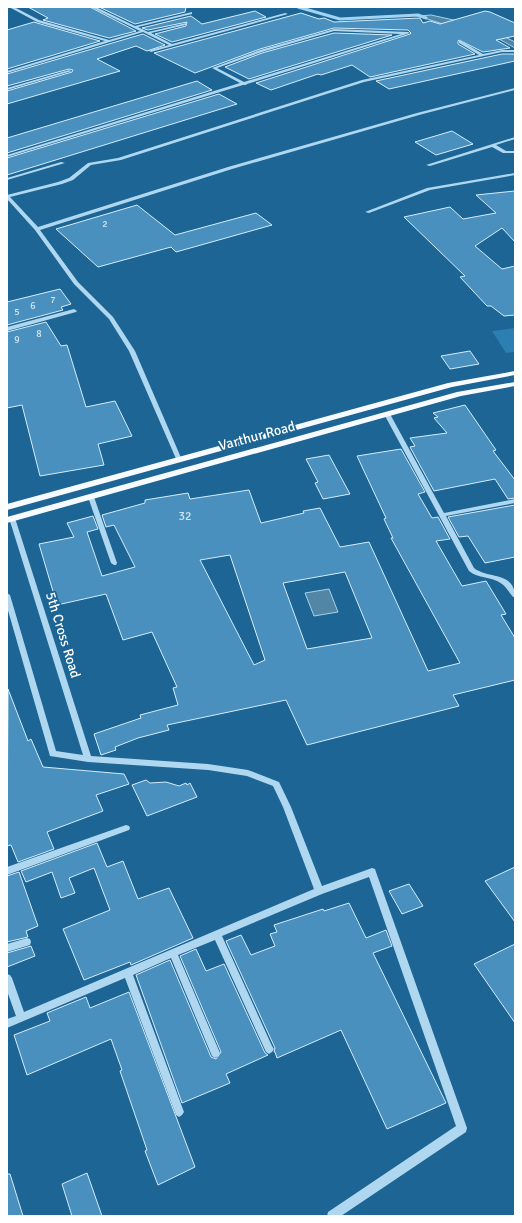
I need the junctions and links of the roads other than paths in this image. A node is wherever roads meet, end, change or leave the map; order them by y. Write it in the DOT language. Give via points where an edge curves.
graph roads {
  1 [pos="11,7"];
  2 [pos="93,7"];
  3 [pos="191,13"];
  4 [pos="286,14"];
  5 [pos="185,24"];
  6 [pos="135,27"];
  7 [pos="144,31"];
  8 [pos="148,33"];
  9 [pos="108,41"];
  10 [pos="460,42"];
  11 [pos="172,45"];
  12 [pos="151,51"];
  13 [pos="515,52"];
  14 [pos="482,55"];
  15 [pos="70,71"];
  16 [pos="7,72"];
  17 [pos="245,84"];
  18 [pos="7,88"];
  19 [pos="515,89"];
  20 [pos="515,138"];
  21 [pos="492,145"];
  22 [pos="515,152"];
  23 [pos="7,156"];
  24 [pos="63,163"];
  25 [pos="428,165"];
  26 [pos="515,174"];
  27 [pos="7,179"];
  28 [pos="7,196"];
  29 [pos="367,212"];
  30 [pos="37,229"];
  31 [pos="74,311"];
  32 [pos="7,329"];
  33 [pos="515,373"];
  34 [pos="515,384"];
  35 [pos="387,414"];
  36 [pos="179,460"];
  37 [pos="92,497"];
  38 [pos="515,501"];
  39 [pos="7,507"];
  40 [pos="442,515"];
  41 [pos="10,519"];
  42 [pos="114,563"];
  43 [pos="7,595"];
  44 [pos="515,595"];
  45 [pos="88,759"];
  46 [pos="126,828"];
  47 [pos="7,871"];
  48 [pos="319,891"];
  49 [pos="217,935"];
  50 [pos="27,942"];
  51 [pos="7,948"];
  52 [pos="173,953"];
  53 [pos="128,973"];
  54 [pos="7,978"];
  55 [pos="21,1018"];
  56 [pos="7,1024"];
  57 [pos="269,1049"];
  58 [pos="215,1053"];
  59 [pos="179,1112"];
  60 [pos="332,1216"];
  1 -- 9 [label="street" via="38,20"];
  2 -- 6 [label="street"];
  3 -- 6 [label="street"];
  4 -- 11 [label="street"];
  5 -- 8 [label="street"];
  6 -- 7 [label="street"];
  7 -- 8 [label="street"];
  7 -- 9 [label="street"];
  8 -- 11 [label="street"];
  9 -- 16 [label="street"];
  10 -- 14 [label="street"];
  11 -- 12 [label="street"];
  13 -- 14 [label="street" via="502,51"];
  14 -- 28 [label="street" via="363,81 119,159 90,164 71,179"];
  15 -- 18 [label="street"];
  17 -- 17 [label="street" via="214,68 334,30 408,33"];
  17 -- 23 [label="street"];
  19 -- 30 [label="street" via="230,168"];
  20 -- 21 [label="street"];
  21 -- 22 [label="street" via="505,152"];
  21 -- 25 [label="street"];
  24 -- 27 [label="street"];
  26 -- 29 [label="street" via="429,189"];
  28 -- 30 [label="street"];
  30 -- 36 [label="street" via="76,283 111,318 132,351"];
  31 -- 32 [label="street"];
  33 -- 36 [label="main road, Varthur Road" via="451,385"];
  34 -- 35 [label="main road, Varthur Road" via="460,394"];
  35 -- 37 [label="main road, Varthur Road"];
  35 -- 40 [label="street"];
  36 -- 39 [label="main road, Varthur Road"];
  37 -- 41 [label="main road, Varthur Road"];
  37 -- 42 [label="street"];
  38 -- 40 [label="street"];
  40 -- 44 [label="street" via="474,572 502,580"];
  41 -- 45 [label="street, 5th Cross Road"];
  43 -- 45 [label="street" via="53,754"];
  45 -- 48 [label="street" via="208,766 248,773 276,784"];
  46 -- 47 [label="street"];
  48 -- 49 [label="street"];
  48 -- 60 [label="street" via="372,872 462,1128"];
  49 -- 52 [label="street"];
  49 -- 57 [label="street"];
  50 -- 51 [label="street"];
  52 -- 53 [label="street"];
  52 -- 58 [label="street"];
  53 -- 55 [label="street"];
  53 -- 59 [label="street"];
  54 -- 55 [label="street"];
  55 -- 56 [label="street"];
}
